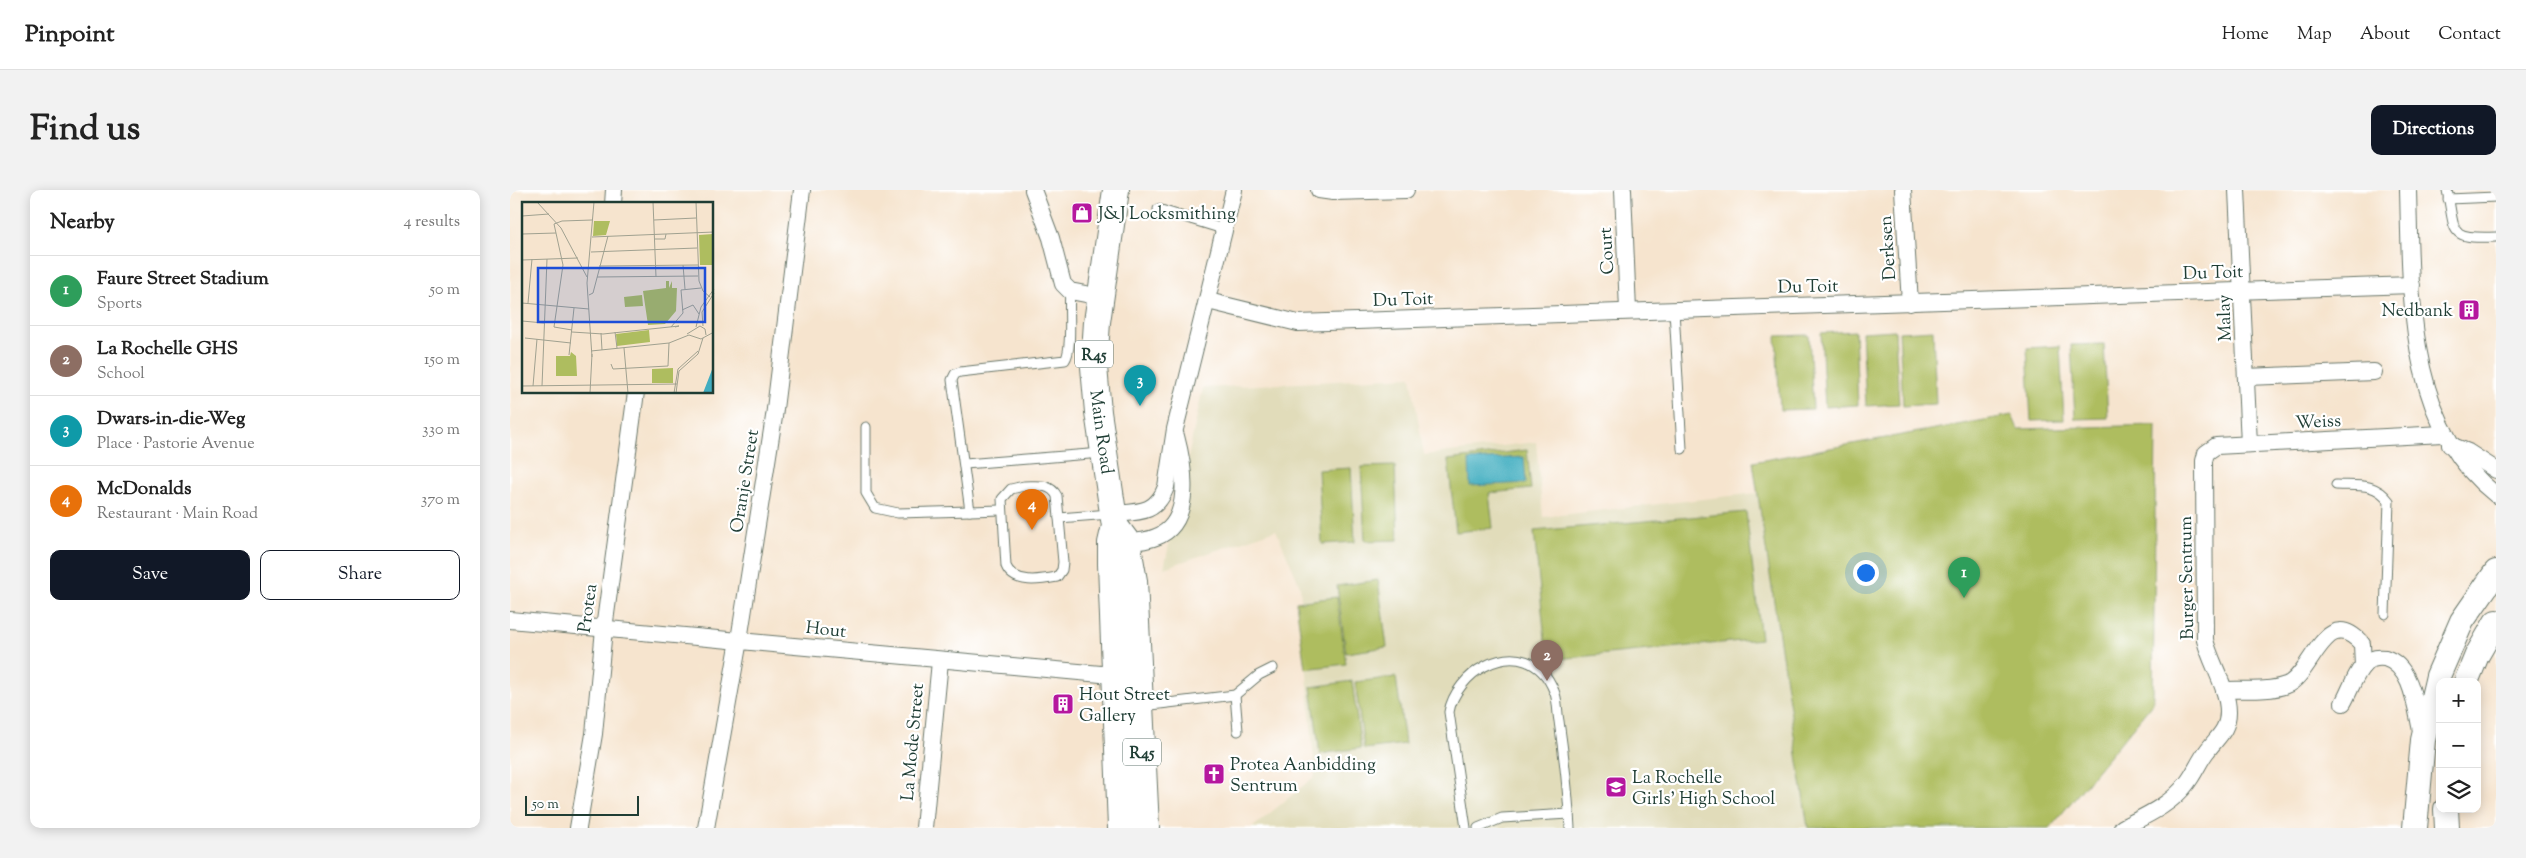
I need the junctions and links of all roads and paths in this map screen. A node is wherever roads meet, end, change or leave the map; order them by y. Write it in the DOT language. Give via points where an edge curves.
graph roads {
  1 [pos="802,190"];
  2 [pos="814,190"];
  3 [pos="1033,190"];
  4 [pos="1116,190"];
  5 [pos="1234,190"];
  6 [pos="1319,190"];
  7 [pos="1406,190"];
  8 [pos="1623,190"];
  9 [pos="1903,190"];
  10 [pos="2237,190"];
  11 [pos="2408,190"];
  12 [pos="2448,194"];
  13 [pos="2496,197"];
  14 [pos="1158,209"];
  15 [pos="801,211"];
  16 [pos="1226,230"];
  17 [pos="2496,237"];
  18 [pos="2412,285"];
  19 [pos="1070,291"];
  20 [pos="2243,291"];
  21 [pos="1101,297"];
  22 [pos="1208,301"];
  23 [pos="1910,303"];
  24 [pos="1674,310"];
  25 [pos="1628,311"];
  26 [pos="2374,372"];
  27 [pos="2246,377"];
  28 [pos="636,394"];
  29 [pos="866,427"];
  30 [pos="1174,429"];
  31 [pos="2447,439"];
  32 [pos="2249,444"];
  33 [pos="1682,449"];
  34 [pos="1104,453"];
  35 [pos="2204,461"];
  36 [pos="965,464"];
  37 [pos="2496,470"];
  38 [pos="2336,485"];
  39 [pos="2496,495"];
  40 [pos="1001,510"];
  41 [pos="970,511"];
  42 [pos="1059,518"];
  43 [pos="1116,531"];
  44 [pos="2496,572"];
  45 [pos="2385,614"];
  46 [pos="510,620"];
  47 [pos="2496,622"];
  48 [pos="604,629"];
  49 [pos="2357,639"];
  50 [pos="740,640"];
  51 [pos="940,661"];
  52 [pos="2396,663"];
  53 [pos="2363,666"];
  54 [pos="1273,668"];
  55 [pos="1127,676"];
  56 [pos="2468,678"];
  57 [pos="2224,690"];
  58 [pos="1235,696"];
  59 [pos="2343,703"];
  60 [pos="1140,706"];
  61 [pos="1238,731"];
  62 [pos="2423,740"];
  63 [pos="2446,813"];
  64 [pos="1569,814"];
  65 [pos="1502,818"];
  66 [pos="578,828"];
  67 [pos="706,828"];
  68 [pos="924,828"];
  69 [pos="1122,828"];
  70 [pos="1146,828"];
  71 [pos="1466,828"];
  72 [pos="1478,828"];
  73 [pos="1503,828"];
  74 [pos="1570,828"];
  75 [pos="2122,828"];
  76 [pos="2415,828"];
  77 [pos="2447,828"];
  1 -- 15 [label="street, Oranje Street"];
  2 -- 15 [label="street"];
  3 -- 19 [label="street" via="1051,238 1060,280"];
  4 -- 21 [label="main road, Main Road / R45"];
  5 -- 16 [label="street"];
  6 -- 7 [label="street"];
  8 -- 25 [label="street, Court"];
  9 -- 23 [label="street, Derksen"];
  10 -- 20 [label="street, Malay"];
  11 -- 18 [label="street"];
  12 -- 13 [label="lane"];
  12 -- 17 [label="lane" via="2455,231 2469,238"];
  14 -- 16 [label="lane"];
  15 -- 50 [label="street, Oranje Street"];
  16 -- 22 [label="street"];
  18 -- 20 [label="street, Du Toit"];
  18 -- 31 [label="street" via="2420,359"];
  19 -- 21 [label="street"];
  19 -- 36 [label="lane" via="1065,360 960,372 953,376"];
  20 -- 23 [label="street, Du Toit"];
  20 -- 27 [label="street, Malay"];
  21 -- 34 [label="main road, Main Road / R45" via="1094,367"];
  22 -- 25 [label="street, Du Toit" via="1298,323"];
  22 -- 30 [label="street"];
  23 -- 24 [label="street, Du Toit"];
  24 -- 25 [label="street, Du Toit"];
  24 -- 33 [label="lane"];
  26 -- 27 [label="street"];
  27 -- 32 [label="street, Malay"];
  28 -- 48 [label="street, Protea"];
  29 -- 41 [label="lane" via="866,493 876,508 898,513"];
  30 -- 43 [label="street" via="1162,499"];
  30 -- 43 [label="street" via="1183,472 1183,492 1175,522 1158,537"];
  31 -- 32 [label="street, Weiss"];
  31 -- 37 [label="street"];
  31 -- 39 [label="street" via="2472,475"];
  32 -- 35 [label="street, Weiss" via="2216,446 2206,453"];
  34 -- 36 [label="lane"];
  34 -- 43 [label="main road, Main Road / R45"];
  35 -- 57 [label="street, Burger Sentrum" via="2205,640"];
  36 -- 41 [label="lane"];
  38 -- 45 [label="lane" via="2374,487 2382,491 2389,501"];
  40 -- 41 [label="lane"];
  40 -- 42 [label="lane" via="1002,499 1011,489 1048,486 1057,496"];
  40 -- 42 [label="lane" via="1006,566 1015,577 1024,580 1050,578 1060,573 1063,562"];
  42 -- 43 [label="lane"];
  43 -- 55 [label="main road, Main Road / R45" via="1134,581"];
  44 -- 62 [label="street" via="2462,621 2449,649 2433,694"];
  46 -- 48 [label="street, Hout"];
  47 -- 56 [label="street"];
  48 -- 50 [label="street, Hout"];
  48 -- 66 [label="street, Protea" via="594,734"];
  49 -- 52 [label="street"];
  49 -- 53 [label="street" via="2363,651"];
  49 -- 57 [label="street" via="2339,632 2323,639 2302,674 2286,685"];
  50 -- 51 [label="street, Hout"];
  50 -- 67 [label="street, Oranje Street"];
  51 -- 55 [label="street, Hout"];
  51 -- 68 [label="street, La Mode Street"];
  52 -- 53 [label="street" via="2381,657"];
  52 -- 62 [label="street" via="2408,681"];
  53 -- 59 [label="street"];
  54 -- 58 [label="lane" via="1259,674"];
  55 -- 60 [label="main road, Main Road / R45"];
  55 -- 69 [label="main road, Main Road / R45"];
  57 -- 75 [label="street, Burger Sentrum" via="2227,726 2206,751 2186,785 2160,808"];
  58 -- 60 [label="lane"];
  58 -- 61 [label="lane"];
  60 -- 70 [label="main road, Main Road / R45"];
  62 -- 76 [label="street"];
  63 -- 77 [label="street"];
  64 -- 65 [label="lane"];
  64 -- 71 [label="lane" via="1554,691 1543,673 1531,663 1516,658 1500,658 1479,669 1451,702 1449,712"];
  64 -- 74 [label="lane"];
  65 -- 72 [label="lane"];
  65 -- 73 [label="lane"];
}
